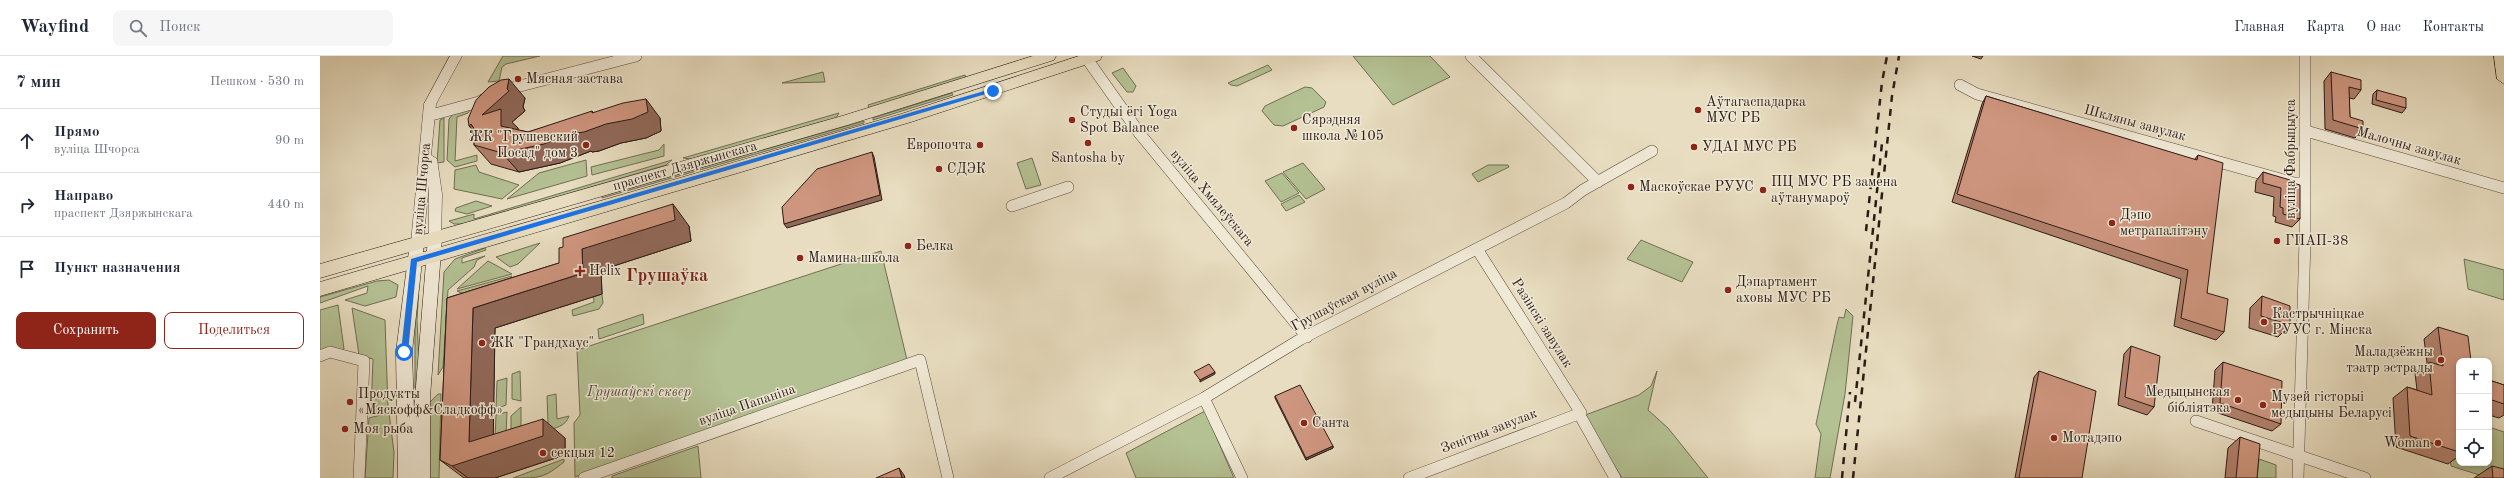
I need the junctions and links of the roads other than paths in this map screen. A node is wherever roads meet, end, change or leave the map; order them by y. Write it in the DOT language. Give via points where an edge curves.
graph roads {
  1 [pos="456,56"];
  2 [pos="636,56"];
  3 [pos="1049,56"];
  4 [pos="1472,56"];
  5 [pos="2305,56"];
  6 [pos="2500,56"];
  7 [pos="1089,57"];
  8 [pos="2504,79"];
  9 [pos="1960,85"];
  10 [pos="436,93"];
  11 [pos="435,114"];
  12 [pos="2306,131"];
  13 [pos="1652,151"];
  14 [pos="1598,182"];
  15 [pos="2305,182"];
  16 [pos="1068,187"];
  17 [pos="2504,188"];
  18 [pos="1012,206"];
  19 [pos="417,243"];
  20 [pos="435,246"];
  21 [pos="1477,249"];
  22 [pos="414,260"];
  23 [pos="320,272"];
  24 [pos="320,289"];
  25 [pos="1307,336"];
  26 [pos="320,356"];
  27 [pos="1204,398"];
  28 [pos="1582,416"];
  29 [pos="2196,420"];
  30 [pos="2299,456"];
  31 [pos="359,478"];
  32 [pos="407,478"];
  33 [pos="421,478"];
  34 [pos="584,478"];
  35 [pos="948,478"];
  36 [pos="1050,478"];
  37 [pos="1242,478"];
  38 [pos="1409,478"];
  39 [pos="1616,478"];
  40 [pos="2298,478"];
  41 [pos="2364,478"];
  1 -- 10 [label="street, вуліца Шчорса"];
  2 -- 11 [label="street" via="497,92 479,102"];
  3 -- 20 [label="main road, праспект Дзяржынскага"];
  4 -- 14 [label="street"];
  5 -- 12 [label="street, вуліца Фабрыцыуса"];
  6 -- 8 [label="main road"];
  7 -- 20 [label="main road, праспект Дзяржынскага" via="899,120"];
  7 -- 25 [label="street, вуліца Хмялеўскага" via="1140,134"];
  9 -- 15 [label="street, Шкляны завулак" via="1977,94 2082,124 2294,182"];
  10 -- 11 [label="street, вуліца Шчорса"];
  10 -- 19 [label="street, вуліца Шчорса" via="430,104"];
  11 -- 20 [label="street, вуліца Шчорса" via="430,166 436,194"];
  12 -- 15 [label="street, вуліца Фабрыцыуса"];
  12 -- 17 [label="street, Малочны завулак"];
  13 -- 14 [label="street, Грушаўская вуліца"];
  14 -- 21 [label="street, Грушаўская вуліца" via="1566,203"];
  15 -- 30 [label="street, вуліца Фабрыцыуса" via="2305,277"];
  16 -- 18 [label="street"];
  19 -- 20 [label="main road, праспект Дзяржынскага"];
  19 -- 22 [label="main road, вуліца Шчорса"];
  19 -- 23 [label="main road, праспект Дзяржынскага"];
  20 -- 22 [label="main road, праспект Дзяржынскага"];
  20 -- 33 [label="main road, вуліца Шчорса" via="422,397"];
  21 -- 25 [label="street, Грушаўская вуліца"];
  21 -- 28 [label="street, Разінскі завулак"];
  22 -- 24 [label="main road, праспект Дзяржынскага"];
  22 -- 32 [label="main road, вуліца Шчорса" via="404,352"];
  25 -- 27 [label="street, Грушаўская вуліца"];
  26 -- 31 [label="street" via="330,352 364,361"];
  27 -- 36 [label="street, Грушаўская вуліца"];
  27 -- 37 [label="street"];
  28 -- 38 [label="street, Зенітны завулак"];
  28 -- 39 [label="street, Разінскі завулак"];
  29 -- 30 [label="street"];
  30 -- 40 [label="street, вуліца Фабрыцыуса"];
  30 -- 41 [label="street"];
  34 -- 35 [label="street, вуліца Папаніна" via="920,360"];
}
